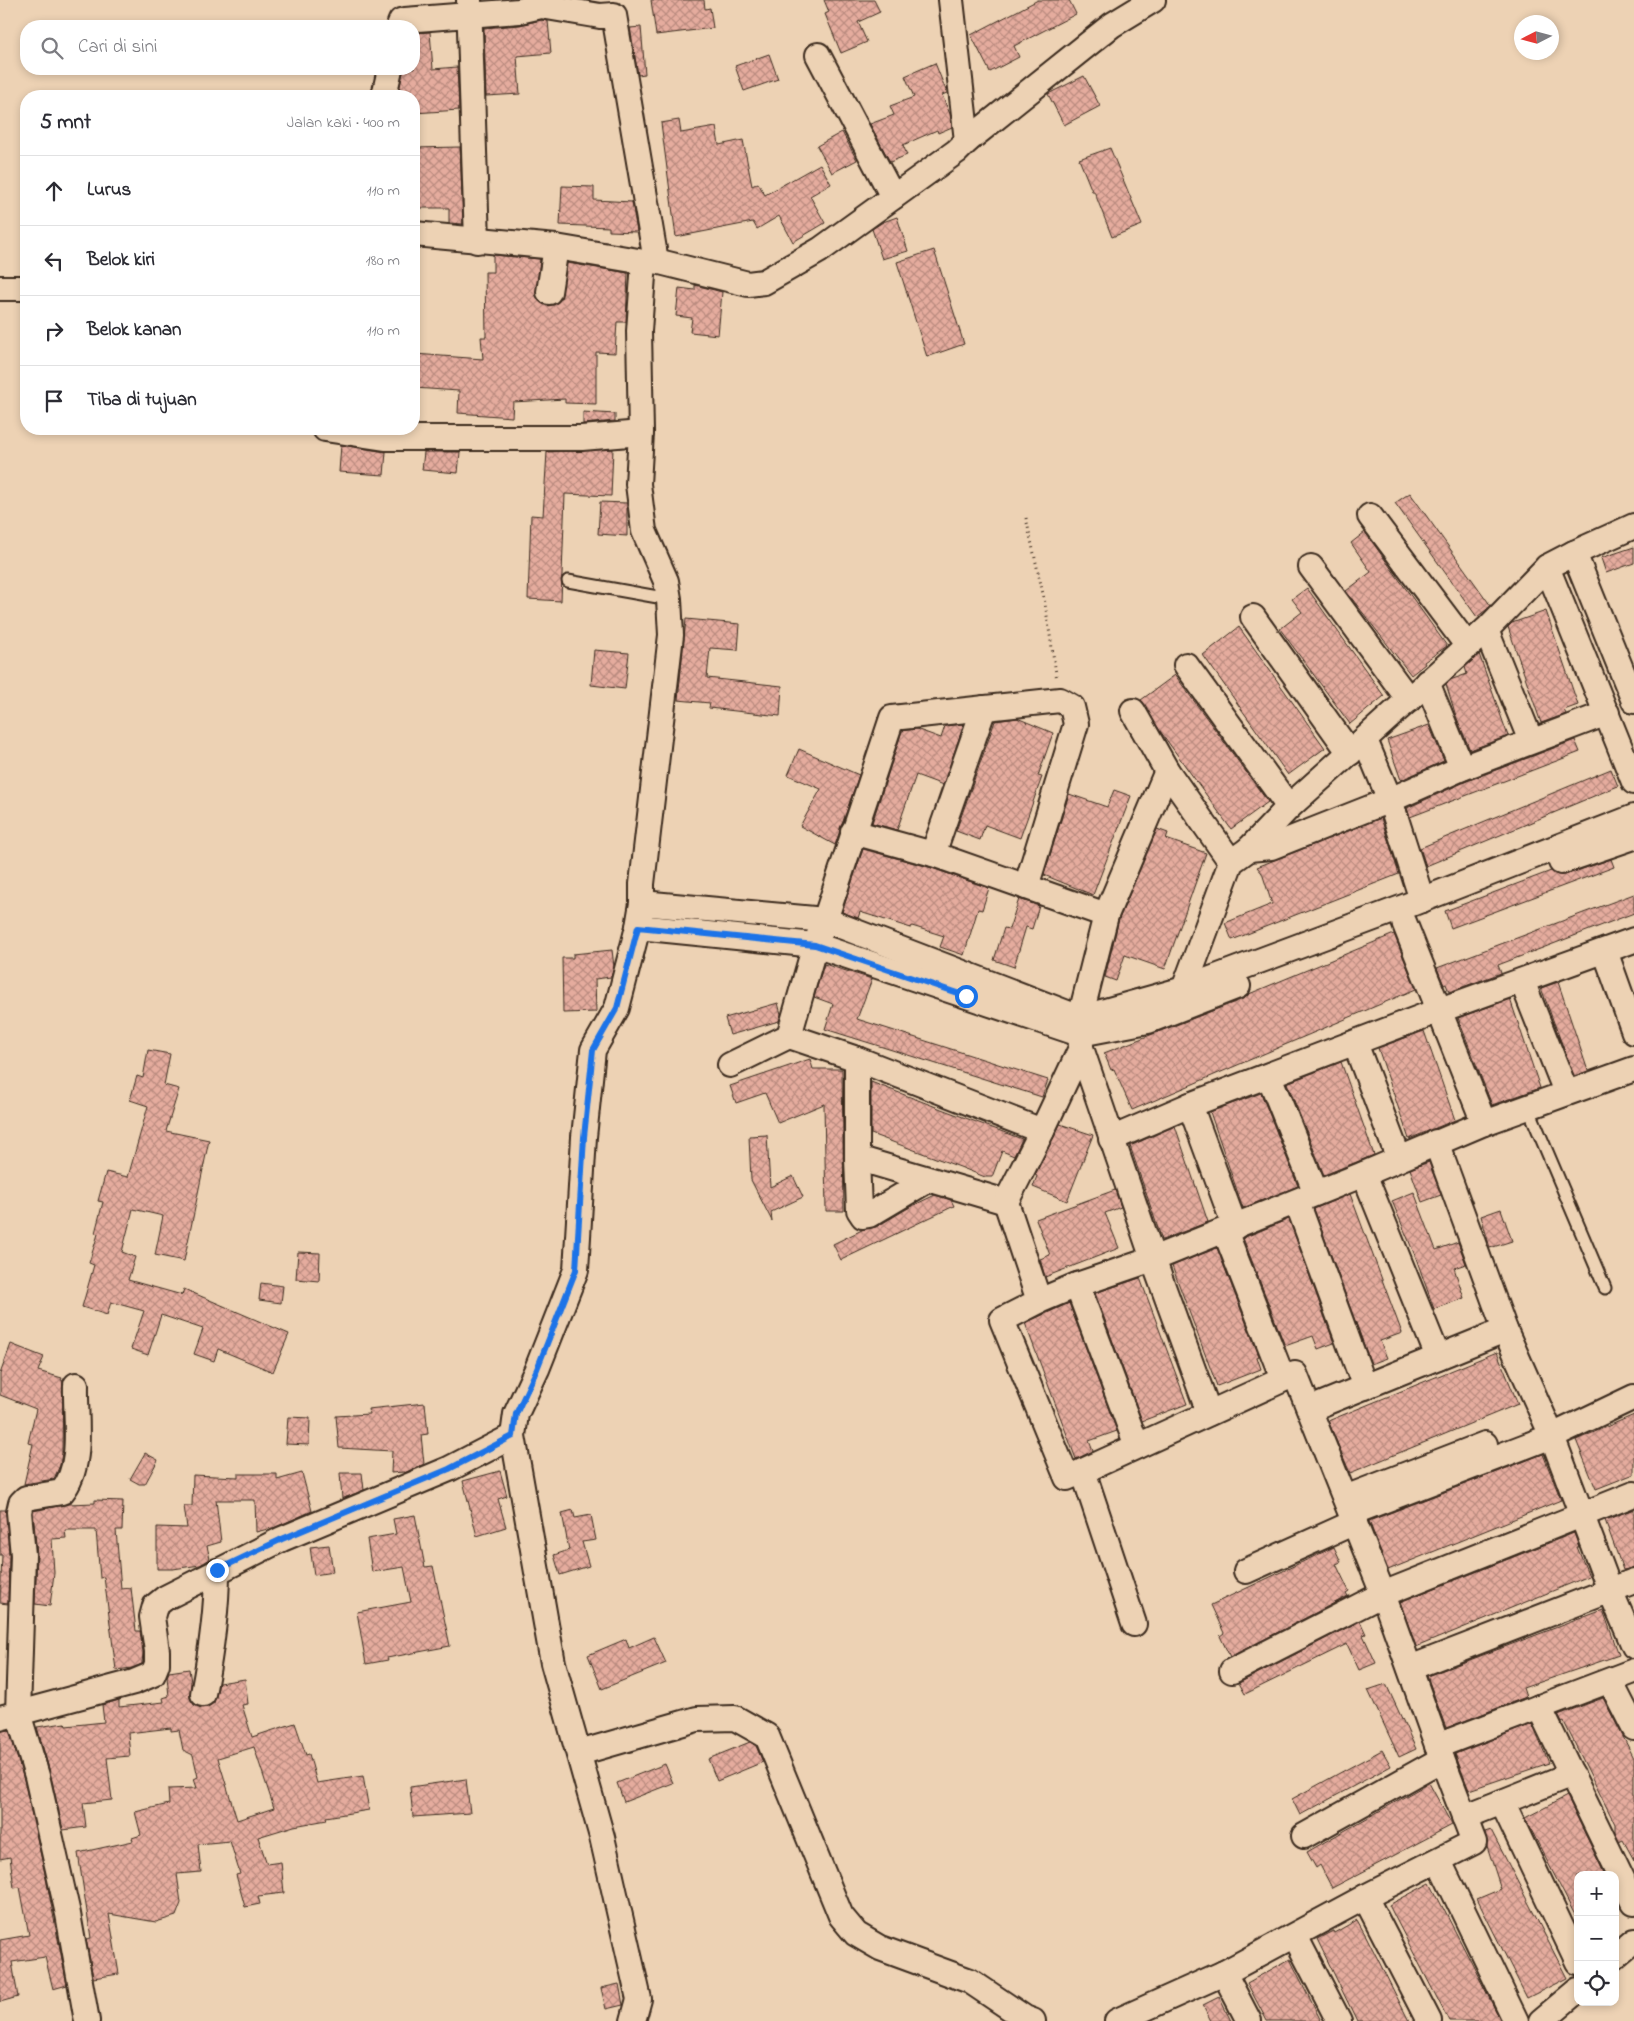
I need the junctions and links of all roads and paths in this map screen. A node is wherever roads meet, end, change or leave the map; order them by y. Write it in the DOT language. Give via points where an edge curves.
graph roads {
  1 [pos="951,0"];
  2 [pos="1153,0"];
  3 [pos="541,3"];
  4 [pos="469,8"];
  5 [pos="614,8"];
  6 [pos="405,20"];
  7 [pos="818,55"];
  8 [pos="389,75"];
  9 [pos="385,90"];
  10 [pos="967,141"];
  11 [pos="893,197"];
  12 [pos="420,235"];
  13 [pos="477,240"];
  14 [pos="556,247"];
  15 [pos="650,261"];
  16 [pos="0,288"];
  17 [pos="20,288"];
  18 [pos="549,292"];
  19 [pos="641,432"];
  20 [pos="365,435"];
  21 [pos="1370,516"];
  22 [pos="1026,518"];
  23 [pos="1634,526"];
  24 [pos="1574,553"];
  25 [pos="1311,566"];
  26 [pos="1547,567"];
  27 [pos="568,581"];
  28 [pos="669,599"];
  29 [pos="1253,617"];
  30 [pos="1486,630"];
  31 [pos="1467,645"];
  32 [pos="1186,665"];
  33 [pos="1428,682"];
  34 [pos="1060,700"];
  35 [pos="1409,700"];
  36 [pos="1634,701"];
  37 [pos="984,708"];
  38 [pos="1133,710"];
  39 [pos="1607,713"];
  40 [pos="1531,741"];
  41 [pos="1357,746"];
  42 [pos="1462,768"];
  43 [pos="1167,770"];
  44 [pos="1634,782"];
  45 [pos="1390,800"];
  46 [pos="1289,808"];
  47 [pos="1634,817"];
  48 [pos="853,832"];
  49 [pos="1634,837"];
  50 [pos="933,854"];
  51 [pos="1240,855"];
  52 [pos="1026,887"];
  53 [pos="1422,900"];
  54 [pos="642,903"];
  55 [pos="1106,915"];
  56 [pos="825,920"];
  57 [pos="1404,922"];
  58 [pos="638,927"];
  59 [pos="1634,940"];
  60 [pos="815,945"];
  61 [pos="1605,951"];
  62 [pos="1522,981"];
  63 [pos="1184,989"];
  64 [pos="1440,1010"];
  65 [pos="1634,1032"];
  66 [pos="1080,1034"];
  67 [pos="789,1036"];
  68 [pos="1355,1043"];
  69 [pos="857,1059"];
  70 [pos="730,1065"];
  71 [pos="1633,1072"];
  72 [pos="1270,1076"];
  73 [pos="1566,1092"];
  74 [pos="1190,1105"];
  75 [pos="1528,1106"];
  76 [pos="1484,1123"];
  77 [pos="1042,1131"];
  78 [pos="1111,1138"];
  79 [pos="1436,1142"];
  80 [pos="857,1158"];
  81 [pos="1399,1159"];
  82 [pos="1364,1174"];
  83 [pos="928,1180"];
  84 [pos="1306,1198"];
  85 [pos="1006,1202"];
  86 [pos="1230,1228"];
  87 [pos="1153,1259"];
  88 [pos="1077,1285"];
  89 [pos="1605,1288"];
  90 [pos="1039,1301"];
  91 [pos="1505,1330"];
  92 [pos="1438,1357"];
  93 [pos="1283,1379"];
  94 [pos="76,1385"];
  95 [pos="1365,1387"];
  96 [pos="1634,1397"];
  97 [pos="1310,1409"];
  98 [pos="1209,1413"];
  99 [pos="1549,1428"];
  100 [pos="513,1436"];
  101 [pos="1137,1446"];
  102 [pos="1083,1471"];
  103 [pos="1634,1494"];
  104 [pos="1350,1511"];
  105 [pos="1581,1514"];
  106 [pos="217,1570"];
  107 [pos="1246,1570"];
  108 [pos="1634,1581"];
  109 [pos="1610,1590"];
  110 [pos="1382,1594"];
  111 [pos="1134,1624"];
  112 [pos="1634,1646"];
  113 [pos="1410,1668"];
  114 [pos="1232,1671"];
  115 [pos="1634,1671"];
  116 [pos="1610,1681"];
  117 [pos="203,1694"];
  118 [pos="1539,1707"];
  119 [pos="9,1715"];
  120 [pos="1634,1728"];
  121 [pos="1440,1752"];
  122 [pos="579,1753"];
  123 [pos="1572,1774"];
  124 [pos="1502,1802"];
  125 [pos="1464,1817"];
  126 [pos="1304,1836"];
  127 [pos="1439,1861"];
  128 [pos="1365,1897"];
  129 [pos="1634,1903"];
  130 [pos="1295,1936"];
  131 [pos="1634,1941"];
  132 [pos="1619,1954"];
  133 [pos="1578,1961"];
  134 [pos="1224,1973"];
  135 [pos="1574,1993"];
  136 [pos="1156,2013"];
  137 [pos="87,2021"];
  138 [pos="633,2021"];
  139 [pos="1033,2021"];
  140 [pos="1117,2021"];
  141 [pos="1249,2021"];
  142 [pos="1339,2021"];
  143 [pos="1429,2021"];
  144 [pos="1516,2021"];
  145 [pos="1542,2021"];
  1 -- 10 [label="street"];
  2 -- 10 [label="street" via="1112,25"];
  3 -- 4 [label="street" via="519,11"];
  3 -- 5 [label="street" via="600,16"];
  4 -- 6 [label="street"];
  4 -- 13 [label="street"];
  5 -- 15 [label="street"];
  7 -- 11 [label="street"];
  8 -- 9 [label="street"];
  10 -- 11 [label="street"];
  11 -- 15 [label="street" via="820,250 764,282 748,284"];
  12 -- 13 [label="street"];
  13 -- 14 [label="street"];
  14 -- 15 [label="street"];
  14 -- 18 [label="street"];
  15 -- 19 [label="street" via="639,331"];
  16 -- 17 [label="street"];
  19 -- 20 [label="street" via="582,438 385,438"];
  19 -- 28 [label="street" via="638,484 644,531 666,581"];
  21 -- 31 [label="street"];
  22 -- 34 [label="path" via="1045,603"];
  23 -- 24 [label="street"];
  24 -- 26 [label="street"];
  24 -- 36 [label="street"];
  25 -- 35 [label="street"];
  26 -- 30 [label="street"];
  26 -- 39 [label="street"];
  27 -- 28 [label="lane"];
  28 -- 54 [label="street" via="671,635"];
  29 -- 41 [label="street"];
  30 -- 31 [label="street"];
  30 -- 40 [label="street"];
  31 -- 33 [label="street"];
  32 -- 46 [label="street"];
  33 -- 35 [label="street"];
  33 -- 42 [label="street"];
  34 -- 37 [label="street"];
  34 -- 52 [label="street" via="1072,707 1076,724"];
  35 -- 41 [label="street"];
  37 -- 48 [label="street" via="892,718"];
  37 -- 50 [label="street"];
  38 -- 43 [label="street"];
  39 -- 40 [label="street"];
  39 -- 44 [label="street"];
  40 -- 42 [label="street"];
  41 -- 45 [label="street"];
  41 -- 46 [label="street"];
  42 -- 45 [label="street"];
  43 -- 51 [label="street"];
  43 -- 55 [label="street"];
  45 -- 51 [label="street" via="1271,848"];
  45 -- 53 [label="street"];
  46 -- 51 [label="street"];
  47 -- 53 [label="street"];
  48 -- 50 [label="street"];
  48 -- 56 [label="street"];
  49 -- 57 [label="street"];
  50 -- 52 [label="street"];
  51 -- 63 [label="street"];
  52 -- 55 [label="street"];
  53 -- 63 [label="street"];
  54 -- 56 [label="street"];
  54 -- 58 [label="street"];
  55 -- 66 [label="street"];
  56 -- 60 [label="street"];
  56 -- 66 [label="street"];
  57 -- 64 [label="street"];
  57 -- 66 [label="street" via="1148,1021"];
  58 -- 60 [label="street"];
  58 -- 100 [label="street" via="617,1008 593,1050 576,1270 516,1414"];
  59 -- 61 [label="street"];
  60 -- 66 [label="street"];
  60 -- 67 [label="street"];
  61 -- 62 [label="street"];
  61 -- 65 [label="street"];
  62 -- 64 [label="street"];
  62 -- 73 [label="street"];
  63 -- 66 [label="street"];
  64 -- 68 [label="street"];
  64 -- 76 [label="street"];
  66 -- 77 [label="street"];
  66 -- 78 [label="street"];
  67 -- 69 [label="street"];
  67 -- 70 [label="street"];
  68 -- 72 [label="street"];
  68 -- 81 [label="street"];
  69 -- 77 [label="street"];
  69 -- 80 [label="street"];
  71 -- 73 [label="street"];
  72 -- 74 [label="street"];
  72 -- 84 [label="street"];
  73 -- 75 [label="street"];
  74 -- 78 [label="street"];
  74 -- 86 [label="street"];
  75 -- 76 [label="street"];
  75 -- 89 [label="lane"];
  76 -- 79 [label="street"];
  77 -- 85 [label="street"];
  78 -- 87 [label="street"];
  79 -- 81 [label="street"];
  79 -- 91 [label="street"];
  80 -- 83 [label="street"];
  80 -- 83 [label="street" via="859,1210 863,1216 870,1215"];
  81 -- 82 [label="street"];
  82 -- 84 [label="street"];
  82 -- 92 [label="street"];
  83 -- 85 [label="street"];
  84 -- 86 [label="street"];
  84 -- 95 [label="street"];
  85 -- 90 [label="street"];
  86 -- 87 [label="street"];
  86 -- 93 [label="street"];
  87 -- 88 [label="street"];
  87 -- 98 [label="street"];
  88 -- 90 [label="street"];
  88 -- 101 [label="street"];
  90 -- 102 [label="street" via="1002,1320 1067,1478"];
  91 -- 92 [label="street"];
  91 -- 99 [label="street"];
  92 -- 95 [label="street"];
  93 -- 97 [label="street" via="1296,1374"];
  93 -- 98 [label="street"];
  94 -- 119 [label="street" via="76,1462 70,1482 62,1492 26,1498 19,1512 23,1555"];
  95 -- 97 [label="street"];
  96 -- 99 [label="street"];
  97 -- 104 [label="street"];
  98 -- 101 [label="street"];
  99 -- 104 [label="street"];
  99 -- 105 [label="street"];
  100 -- 106 [label="street" via="449,1469"];
  100 -- 122 [label="street" via="553,1663"];
  101 -- 102 [label="street"];
  102 -- 111 [label="street"];
  103 -- 105 [label="street"];
  104 -- 107 [label="street"];
  104 -- 110 [label="street"];
  105 -- 109 [label="street"];
  105 -- 110 [label="street"];
  106 -- 117 [label="street" via="217,1604"];
  106 -- 119 [label="street" via="155,1606 152,1617 157,1664 153,1674"];
  108 -- 109 [label="street"];
  109 -- 112 [label="street"];
  109 -- 113 [label="street"];
  110 -- 113 [label="street"];
  110 -- 114 [label="street"];
  113 -- 121 [label="street"];
  115 -- 116 [label="street"];
  116 -- 118 [label="street"];
  116 -- 120 [label="street"];
  118 -- 121 [label="street"];
  118 -- 123 [label="street"];
  119 -- 137 [label="street" via="37,1776 68,1914"];
  121 -- 125 [label="street"];
  121 -- 126 [label="street"];
  122 -- 138 [label="street" via="639,1999"];
  122 -- 139 [label="street" via="697,1719 735,1718 767,1736 841,1916 856,1934 880,1948 970,1981"];
  123 -- 124 [label="street"];
  123 -- 129 [label="street"];
  124 -- 125 [label="street"];
  124 -- 133 [label="street"];
  125 -- 127 [label="street" via="1474,1842"];
  127 -- 128 [label="street"];
  127 -- 144 [label="street"];
  128 -- 130 [label="street"];
  128 -- 143 [label="street"];
  130 -- 134 [label="street"];
  130 -- 142 [label="street"];
  131 -- 132 [label="street"];
  134 -- 136 [label="street"];
  134 -- 141 [label="street"];
  135 -- 145 [label="street"];
  136 -- 140 [label="street"];
}
